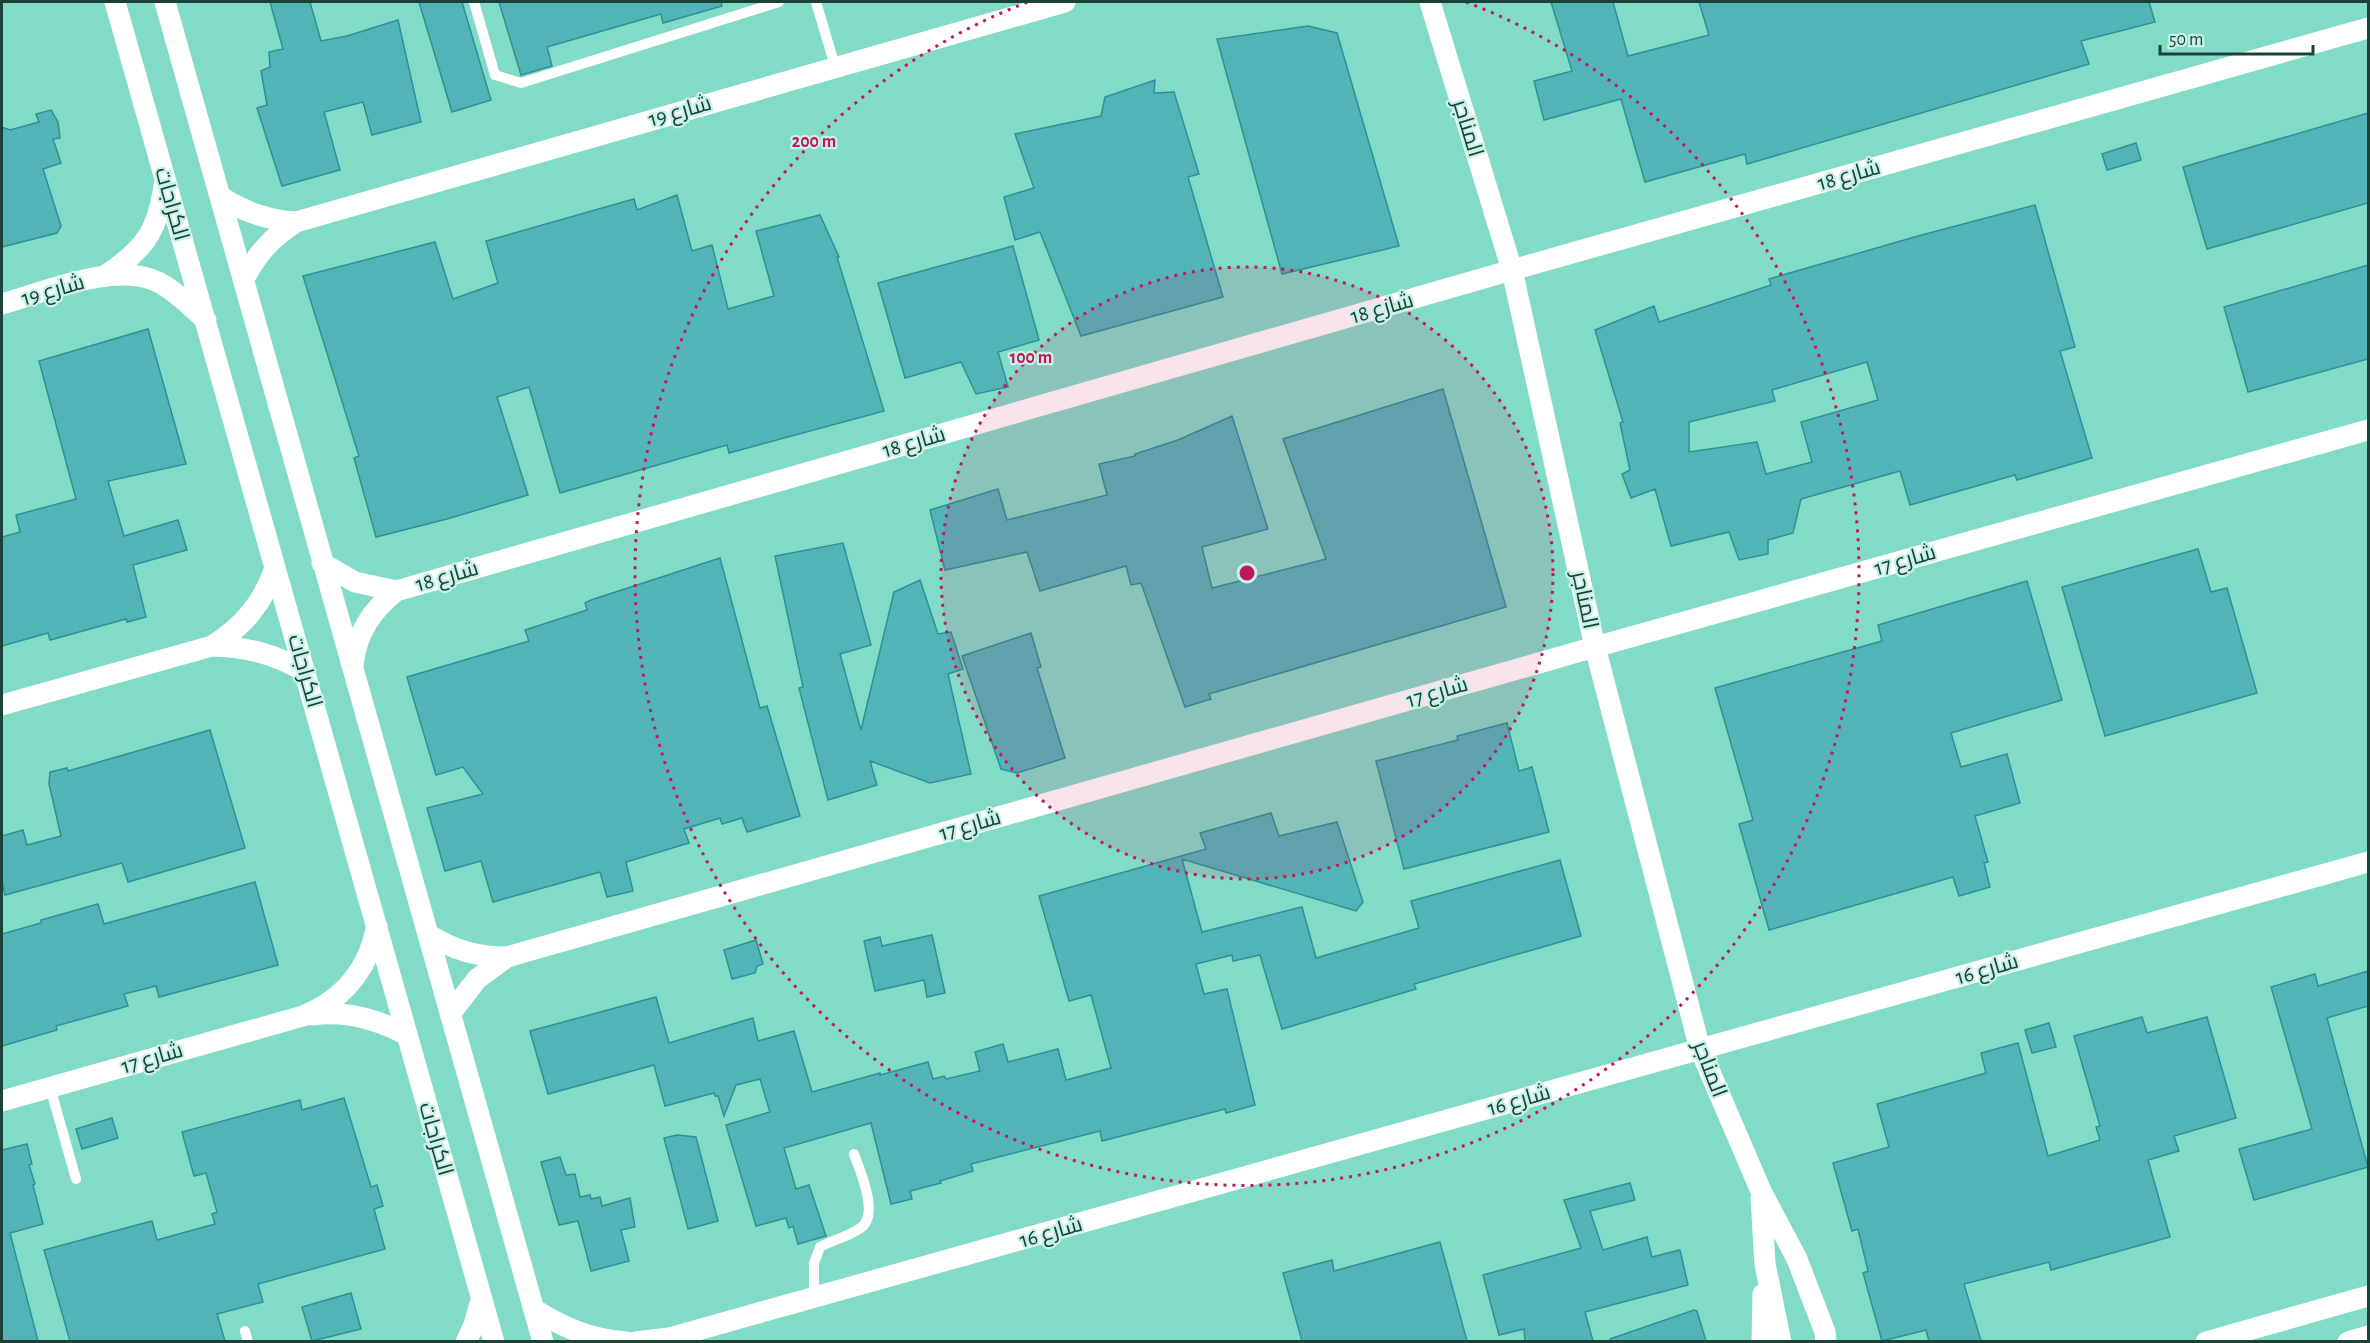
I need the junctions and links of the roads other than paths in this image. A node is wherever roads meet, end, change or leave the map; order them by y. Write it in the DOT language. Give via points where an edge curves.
graph roads {
  1 [pos="115,2"];
  2 [pos="165,2"];
  3 [pos="474,2"];
  4 [pos="779,2"];
  5 [pos="816,2"];
  6 [pos="1065,2"];
  7 [pos="1430,2"];
  8 [pos="2368,28"];
  9 [pos="835,66"];
  10 [pos="165,178"];
  11 [pos="221,197"];
  12 [pos="296,222"];
  13 [pos="1512,270"];
  14 [pos="105,275"];
  15 [pos="244,279"];
  16 [pos="2,304"];
  17 [pos="206,320"];
  18 [pos="2368,430"];
  19 [pos="322,563"];
  20 [pos="275,568"];
  21 [pos="396,591"];
  22 [pos="212,646"];
  23 [pos="1595,647"];
  24 [pos="353,670"];
  25 [pos="305,672"];
  26 [pos="2,705"];
  27 [pos="2368,861"];
  28 [pos="377,925"];
  29 [pos="428,934"];
  30 [pos="507,957"];
  31 [pos="450,1014"];
  32 [pos="303,1016"];
  33 [pos="407,1035"];
  34 [pos="1700,1050"];
  35 [pos="50,1088"];
  36 [pos="2,1101"];
  37 [pos="854,1154"];
  38 [pos="76,1179"];
  39 [pos="1761,1191"];
  40 [pos="1765,1264"];
  41 [pos="2368,1296"];
  42 [pos="814,1297"];
  43 [pos="481,1300"];
  44 [pos="534,1309"];
  45 [pos="2368,1336"];
  46 [pos="1828,1338"];
  47 [pos="666,1340"];
  48 [pos="466,1341"];
  49 [pos="494,1341"];
  50 [pos="543,1341"];
  51 [pos="626,1341"];
  52 [pos="636,1341"];
  53 [pos="1762,1341"];
  54 [pos="1781,1341"];
  55 [pos="2206,1341"];
  56 [pos="2348,1341"];
  1 -- 10 [label="street, الكراجات"];
  2 -- 11 [label="street, الكراجات"];
  3 -- 4 [label="lane" via="495,75 521,83"];
  5 -- 9 [label="lane"];
  6 -- 9 [label="street, شارع 19"];
  7 -- 13 [label="street, المناجر"];
  8 -- 13 [label="street, شارع 18"];
  9 -- 12 [label="street, شارع 19"];
  10 -- 14 [label="street, شارع 19" via="158,217 146,242 129,260"];
  10 -- 17 [label="street, الكراجات"];
  11 -- 12 [label="street, شارع 19" via="256,216"];
  11 -- 15 [label="street, الكراجات"];
  12 -- 15 [label="street, شارع 19" via="270,240"];
  13 -- 21 [label="street, شارع 18"];
  13 -- 23 [label="street, المناجر"];
  14 -- 16 [label="street, شارع 19"];
  14 -- 17 [label="street, شارع 19" via="129,274 157,281"];
  15 -- 19 [label="street, الكراجات"];
  17 -- 20 [label="street, الكراجات"];
  18 -- 23 [label="street, شارع 17"];
  19 -- 21 [label="street, شارع 18" via="355,582"];
  19 -- 24 [label="street, الكراجات"];
  20 -- 22 [label="street" via="252,613"];
  20 -- 25 [label="street, الكراجات"];
  21 -- 24 [label="street, شارع 18" via="365,624"];
  22 -- 25 [label="street" via="270,654"];
  22 -- 26 [label="street"];
  23 -- 30 [label="street, شارع 17"];
  23 -- 34 [label="street, المناجر"];
  24 -- 29 [label="street, الكراجات"];
  25 -- 28 [label="street, الكراجات"];
  27 -- 34 [label="street, شارع 16"];
  28 -- 32 [label="street, شارع 17" via="367,959 347,988 334,1000"];
  28 -- 33 [label="street, الكراجات"];
  29 -- 30 [label="street, شارع 17" via="464,952"];
  29 -- 31 [label="street, الكراجات"];
  30 -- 31 [label="street, شارع 17" via="477,979"];
  31 -- 44 [label="street, الكراجات"];
  32 -- 33 [label="street, شارع 17" via="357,1016"];
  32 -- 35 [label="street, شارع 17"];
  33 -- 43 [label="street, الكراجات"];
  34 -- 39 [label="street, المناجر"];
  34 -- 42 [label="street, شارع 16"];
  35 -- 36 [label="street, شارع 17"];
  35 -- 38 [label="lane"];
  37 -- 42 [label="lane" via="869,1200 868,1216 862,1228 820,1247 814,1263"];
  39 -- 40 [label="street, المناجر"];
  39 -- 46 [label="street, المناجر" via="1797,1259"];
  40 -- 53 [label="street, المناجر"];
  40 -- 54 [label="street, المناجر"];
  41 -- 55 [label="street"];
  42 -- 47 [label="street, شارع 16"];
  43 -- 48 [label="street"];
  43 -- 49 [label="street, الكراجات"];
  44 -- 50 [label="street, الكراجات"];
  44 -- 51 [label="street" via="588,1336"];
  45 -- 56 [label="street"];
  47 -- 52 [label="street, شارع 16"];
}
